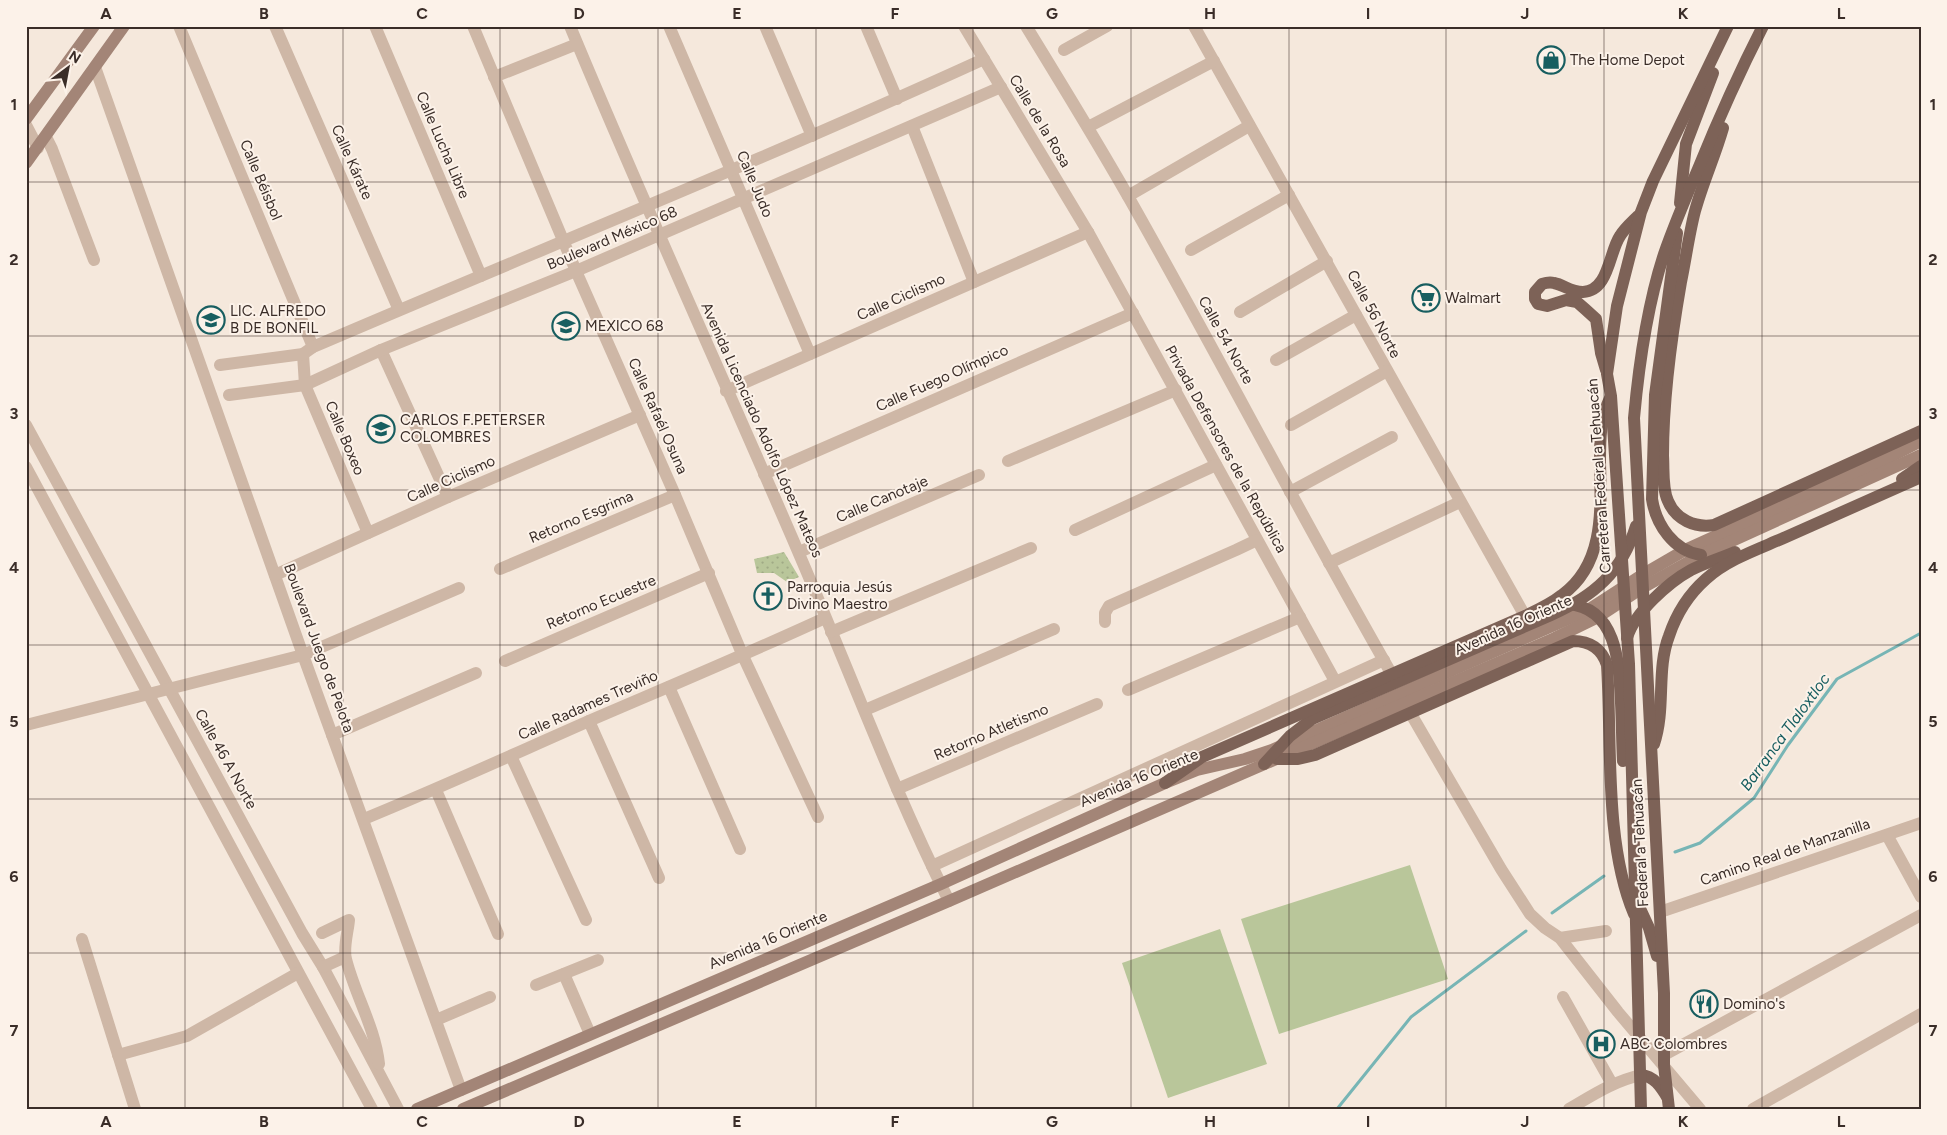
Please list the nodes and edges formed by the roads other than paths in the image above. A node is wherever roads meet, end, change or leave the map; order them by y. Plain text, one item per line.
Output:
1 (94, 26) edge
2 (124, 26) edge
3 (179, 26) edge
4 (275, 26) edge
5 (375, 26) edge
6 (473, 26) edge
7 (570, 26) edge
8 (669, 26) edge
9 (765, 26) edge
10 (866, 26) edge
11 (964, 26) edge
12 (1026, 26) edge
13 (1107, 26) edge
14 (1194, 26) edge
15 (1728, 26) edge
16 (1762, 26) edge
17 (1720, 43) junction
18 (578, 44) junction
19 (1064, 50) dead end
20 (984, 59) junction
21 (1214, 61) junction
22 (95, 67) junction
23 (494, 77) junction
24 (1001, 87) junction
25 (897, 99) junction
26 (1724, 108) junction
27 (26, 119) edge
28 (26, 125) edge
29 (912, 126) junction
30 (1249, 126) junction
31 (1088, 127) junction
32 (812, 136) junction
33 (46, 137) junction
34 (38, 148) junction
35 (26, 163) edge
36 (731, 170) junction
37 (1289, 195) junction
38 (1128, 196) junction
39 (744, 198) junction
40 (646, 207) junction
41 (1641, 212) junction
42 (1678, 216) junction
43 (1088, 232) junction
44 (659, 236) junction
45 (564, 241) junction
46 (1191, 250) dead end
47 (94, 260) dead end
48 (1327, 260) junction
49 (576, 271) junction
50 (481, 276) junction
51 (974, 282) junction
52 (399, 310) junction
53 (1133, 312) junction
54 (1240, 312) dead end
55 (1356, 315) junction
56 (308, 350) junction
57 (381, 350) junction
58 (810, 354) junction
59 (1276, 360) dead end
60 (220, 365) dead end
61 (1387, 371) junction
62 (1607, 374) junction
63 (305, 385) junction
64 (1176, 390) junction
65 (726, 391) junction
66 (229, 395) dead end
67 (1611, 396) junction
68 (640, 415) junction
69 (26, 425) edge
70 (1291, 425) dead end
71 (1921, 430) edge
72 (1392, 437) dead end
73 (1921, 441) edge
74 (1921, 455) edge
75 (1008, 462) dead end
76 (1216, 465) junction
77 (1921, 466) edge
78 (26, 467) edge
79 (764, 474) junction
80 (979, 474) dead end
81 (1921, 477) edge
82 (1290, 492) junction
83 (675, 495) junction
84 (448, 497) junction
85 (1460, 502) junction
86 (1639, 518) junction
87 (1075, 530) dead end
88 (368, 533) junction
89 (1256, 540) junction
90 (1031, 548) dead end
91 (1685, 550) junction
92 (798, 552) junction
93 (1701, 555) junction
94 (1622, 559) junction
95 (1329, 563) junction
96 (104, 568) junction
97 (500, 569) dead end
98 (709, 573) junction
99 (275, 575) junction
100 (1642, 575) junction
101 (85, 577) junction
102 (1623, 586) junction
103 (459, 588) dead end
104 (1642, 588) junction
105 (1624, 600) junction
106 (1573, 604) junction
107 (1541, 608) junction
108 (1644, 612) junction
109 (1593, 614) junction
110 (1525, 616) junction
111 (1300, 617) junction
112 (825, 618) junction
113 (1105, 622) dead end
114 (1054, 629) dead end
115 (831, 632) junction
116 (1627, 638) junction
117 (303, 654) junction
118 (743, 656) junction
119 (1384, 660) junction
120 (505, 661) dead end
121 (1435, 666) junction
122 (476, 673) dead end
123 (1391, 673) junction
124 (1336, 681) junction
125 (669, 687) junction
126 (168, 689) junction
127 (1128, 690) dead end
128 (148, 694) junction
129 (1097, 704) dead end
130 (865, 710) junction
131 (1411, 714) junction
132 (589, 721) junction
133 (26, 725) edge
134 (332, 735) junction
135 (1283, 745) junction
136 (1651, 751) junction
137 (511, 756) junction
138 (1277, 759) junction
139 (1264, 764) junction
140 (1165, 783) junction
141 (897, 789) junction
142 (436, 790) junction
143 (364, 818) junction
144 (818, 818) dead end
145 (1921, 823) edge
146 (1887, 835) junction
147 (740, 849) dead end
148 (932, 866) junction
149 (659, 878) dead end
150 (940, 884) junction
151 (1921, 897) edge
152 (949, 901) junction
153 (1636, 901) junction
154 (1660, 912) junction
155 (1921, 915) edge
156 (1635, 916) junction
157 (586, 920) dead end
158 (1606, 931) dead end
159 (322, 932) dead end
160 (498, 934) dead end
161 (1560, 938) junction
162 (82, 939) dead end
163 (345, 958) junction
164 (598, 960) dead end
165 (323, 967) junction
166 (298, 974) junction
167 (564, 974) junction
168 (536, 986) dead end
169 (1664, 992) junction
170 (490, 997) dead end
171 (1563, 997) dead end
172 (1921, 1014) edge
173 (436, 1020) junction
174 (590, 1034) junction
175 (1640, 1038) junction
176 (118, 1055) junction
177 (1664, 1060) junction
178 (379, 1070) junction
179 (1641, 1075) junction
180 (1612, 1084) junction
181 (461, 1090) junction
182 (1669, 1104) edge
183 (135, 1109) edge
184 (372, 1109) edge
185 (398, 1109) edge
186 (417, 1109) edge
187 (463, 1109) edge
188 (1569, 1109) edge
189 (1641, 1109) edge
190 (1700, 1109) edge
191 (1752, 1109) edge

1 - 27 main road
2 - 22 main road
3 - 56 street, Calle Béisbol
4 - 52 street, Calle Kárate
5 - 50 street, Calle Lucha Libre
6 - 23 street, Calle Rafaél Osuna
7 - 18 street, Avenida Licenciado Adolfo López Mateos
8 - 36 street, Calle Judo
9 - 32 street
10 - 25 street
11 - 20 street, Calle de la Rosa
12 - 31 street, Calle 54 Norte
13 - 19 street
14 - 21 street, Calle 56 Norte
15 - 17 main road, Carretera Federal a Tehuacán
16 - 26 main road
17 - 41 main road, Carretera Federal a Tehuacán
17 - 42 main road
18 - 23 street
18 - 40 street, Avenida Licenciado Adolfo López Mateos
20 - 24 street, Calle de la Rosa
20 - 25 street, Boulevard México 68
21 - 30 street, Calle 56 Norte
21 - 31 street
22 - 33 main road
22 - 99 street, Boulevard Juego de Pelota
23 - 45 street, Calle Rafaél Osuna
24 - 29 street, Boulevard México 68
24 - 43 street, Calle de la Rosa
25 - 32 street, Boulevard México 68
26 - 42 main road
26 - 71 main road
28 - 34 street
29 - 39 street, Boulevard México 68
29 - 51 street
30 - 37 street, Calle 56 Norte
30 - 38 street
31 - 38 street, Calle 54 Norte
32 - 36 street, Boulevard México 68
33 - 34 main road
33 - 47 street
34 - 35 main road
36 - 39 street, Calle Judo
36 - 40 street, Boulevard México 68
37 - 46 street
37 - 48 street, Calle 56 Norte
38 - 82 street, Calle 54 Norte
39 - 44 street, Boulevard México 68
39 - 58 street, Calle Judo
40 - 44 street, Avenida Licenciado Adolfo López Mateos
40 - 45 street, Boulevard México 68
41 - 62 main road, Carretera Federal a Tehuacán
41 - 62 main road
42 - 86 main road
42 - 91 main road
43 - 51 street, Calle Ciclismo
43 - 53 street, Privada Defensores de la República
44 - 49 street, Boulevard México 68
44 - 65 street, Avenida Licenciado Adolfo López Mateos
45 - 49 street, Calle Rafaél Osuna
45 - 50 street, Boulevard México 68
48 - 54 street
48 - 55 street, Calle 56 Norte
49 - 57 street, Boulevard México 68
49 - 68 street, Calle Rafaél Osuna
50 - 52 street, Boulevard México 68
51 - 58 street, Calle Ciclismo
52 - 56 street, Boulevard México 68
53 - 64 street, Privada Defensores de la República
53 - 79 street, Calle Fuego Olímpico
55 - 59 street
55 - 61 street, Calle 56 Norte
56 - 60 street, Boulevard México 68
56 - 63 street, Calle Boxeo
57 - 63 street, Boulevard México 68
57 - 84 street
58 - 65 street, Calle Ciclismo
61 - 70 street
61 - 85 street, Calle 56 Norte
62 - 67 main road, Carretera Federal a Tehuacán
63 - 66 street, Boulevard México 68
63 - 88 street, Calle Boxeo
64 - 75 street
64 - 76 street, Privada Defensores de la República
65 - 79 street, Avenida Licenciado Adolfo López Mateos
67 - 94 main road, Carretera Federal a Tehuacán
67 - 107 main road
68 - 83 street, Calle Rafaél Osuna
68 - 84 street, Calle Ciclismo
69 - 96 street, Calle 46 A Norte
72 - 82 street
73 - 91 main road, Avenida 16 Oriente
74 - 93 main road, Avenida 16 Oriente
76 - 87 street
76 - 89 street, Privada Defensores de la República
77 - 108 main road
78 - 101 street
79 - 92 street, Avenida Licenciado Adolfo López Mateos
80 - 92 street, Calle Canotaje
81 - 136 main road
82 - 95 street, Calle 54 Norte
83 - 97 street, Retorno Esgrima
83 - 98 street, Calle Rafaél Osuna
84 - 88 street, Calle Ciclismo
85 - 95 street
85 - 110 street, Calle 56 Norte
86 - 94 main road
86 - 100 main road
88 - 99 street, Calle Ciclismo
89 - 111 street, Privada Defensores de la República
89 - 113 street
90 - 115 street
91 - 93 main road
91 - 100 main road, Avenida 16 Oriente
92 - 112 street, Avenida Licenciado Adolfo López Mateos
93 - 104 main road, Avenida 16 Oriente
94 - 102 main road, Carretera Federal a Tehuacán
94 - 106 main road
95 - 119 street, Calle 54 Norte
96 - 101 street
96 - 126 street, Calle 46 A Norte
98 - 118 street, Calle Rafaél Osuna
98 - 120 street, Retorno Ecuestre
99 - 117 street, Boulevard Juego de Pelota
100 - 102 main road, Avenida 16 Oriente
100 - 104 main road, Federal a Tehuacán
101 - 128 street
102 - 105 main road, Federal a Tehuacán
102 - 109 main road, Avenida 16 Oriente
103 - 117 street
104 - 105 main road, Avenida 16 Oriente
104 - 108 main road, Federal a Tehuacán
105 - 109 main road, Avenida 16 Oriente
105 - 116 main road, Federal a Tehuacán
106 - 107 main road
106 - 109 main road
106 - 121 main road
107 - 110 main road
108 - 116 main road
108 - 136 main road, Federal a Tehuacán
109 - 121 main road, Avenida 16 Oriente
109 - 138 main road, Avenida 16 Oriente
109 - 153 main road
110 - 121 main road
111 - 124 street, Privada Defensores de la República
111 - 127 street
112 - 115 street, Avenida Licenciado Adolfo López Mateos
112 - 118 street, Calle Radames Treviño
114 - 130 street
115 - 130 street, Avenida Licenciado Adolfo López Mateos
116 - 153 main road, Federal a Tehuacán
117 - 126 street
117 - 134 street, Boulevard Juego de Pelota
118 - 125 street, Calle Radames Treviño
118 - 144 street, Calle Rafaél Osuna
119 - 123 street, Calle 54 Norte
119 - 124 street
121 - 123 main road
121 - 135 main road
122 - 134 street
123 - 140 main road
124 - 148 street
125 - 132 street, Calle Radames Treviño
125 - 147 street
126 - 128 street
126 - 165 street, Calle 46 A Norte
128 - 133 street
128 - 166 street
129 - 141 street, Retorno Atletismo
130 - 141 street, Avenida Licenciado Adolfo López Mateos
131 - 138 main road
131 - 156 main road
131 - 161 street
132 - 137 street, Calle Radames Treviño
132 - 149 street
134 - 143 street, Boulevard Juego de Pelota
135 - 139 main road
135 - 140 main road, Avenida 16 Oriente
136 - 154 main road, Federal a Tehuacán
137 - 142 street, Calle Radames Treviño
137 - 157 street
138 - 139 main road, Avenida 16 Oriente
139 - 152 main road, Avenida 16 Oriente
140 - 150 main road, Avenida 16 Oriente
141 - 148 street, Avenida Licenciado Adolfo López Mateos
142 - 143 street, Calle Radames Treviño
142 - 160 street
143 - 173 street, Boulevard Juego de Pelota
145 - 146 street, Camino Real de Manzanilla
146 - 151 street
146 - 154 street, Camino Real de Manzanilla
148 - 150 street, Avenida Licenciado Adolfo López Mateos
150 - 152 street, Avenida Licenciado Adolfo López Mateos
150 - 174 main road, Avenida 16 Oriente
152 - 187 main road, Avenida 16 Oriente
153 - 156 main road, Federal a Tehuacán
153 - 169 main road
154 - 169 main road, Federal a Tehuacán
155 - 177 street
156 - 175 main road, Federal a Tehuacán
158 - 161 street
159 - 163 street
161 - 175 street
162 - 176 street
163 - 165 street
163 - 178 street
164 - 167 street
165 - 178 street, Calle 46 A Norte
166 - 176 street
166 - 184 street
167 - 168 street
167 - 174 street
169 - 177 main road, Federal a Tehuacán
170 - 173 street
171 - 180 street
172 - 191 street
173 - 181 street, Boulevard Juego de Pelota
174 - 181 main road, Avenida 16 Oriente
175 - 177 street
175 - 179 main road, Federal a Tehuacán
176 - 183 street
177 - 182 main road, Federal a Tehuacán
177 - 190 street
178 - 185 street, Calle 46 A Norte
179 - 180 street
179 - 182 main road
179 - 189 main road, Federal a Tehuacán
180 - 188 street
181 - 186 main road, Avenida 16 Oriente

